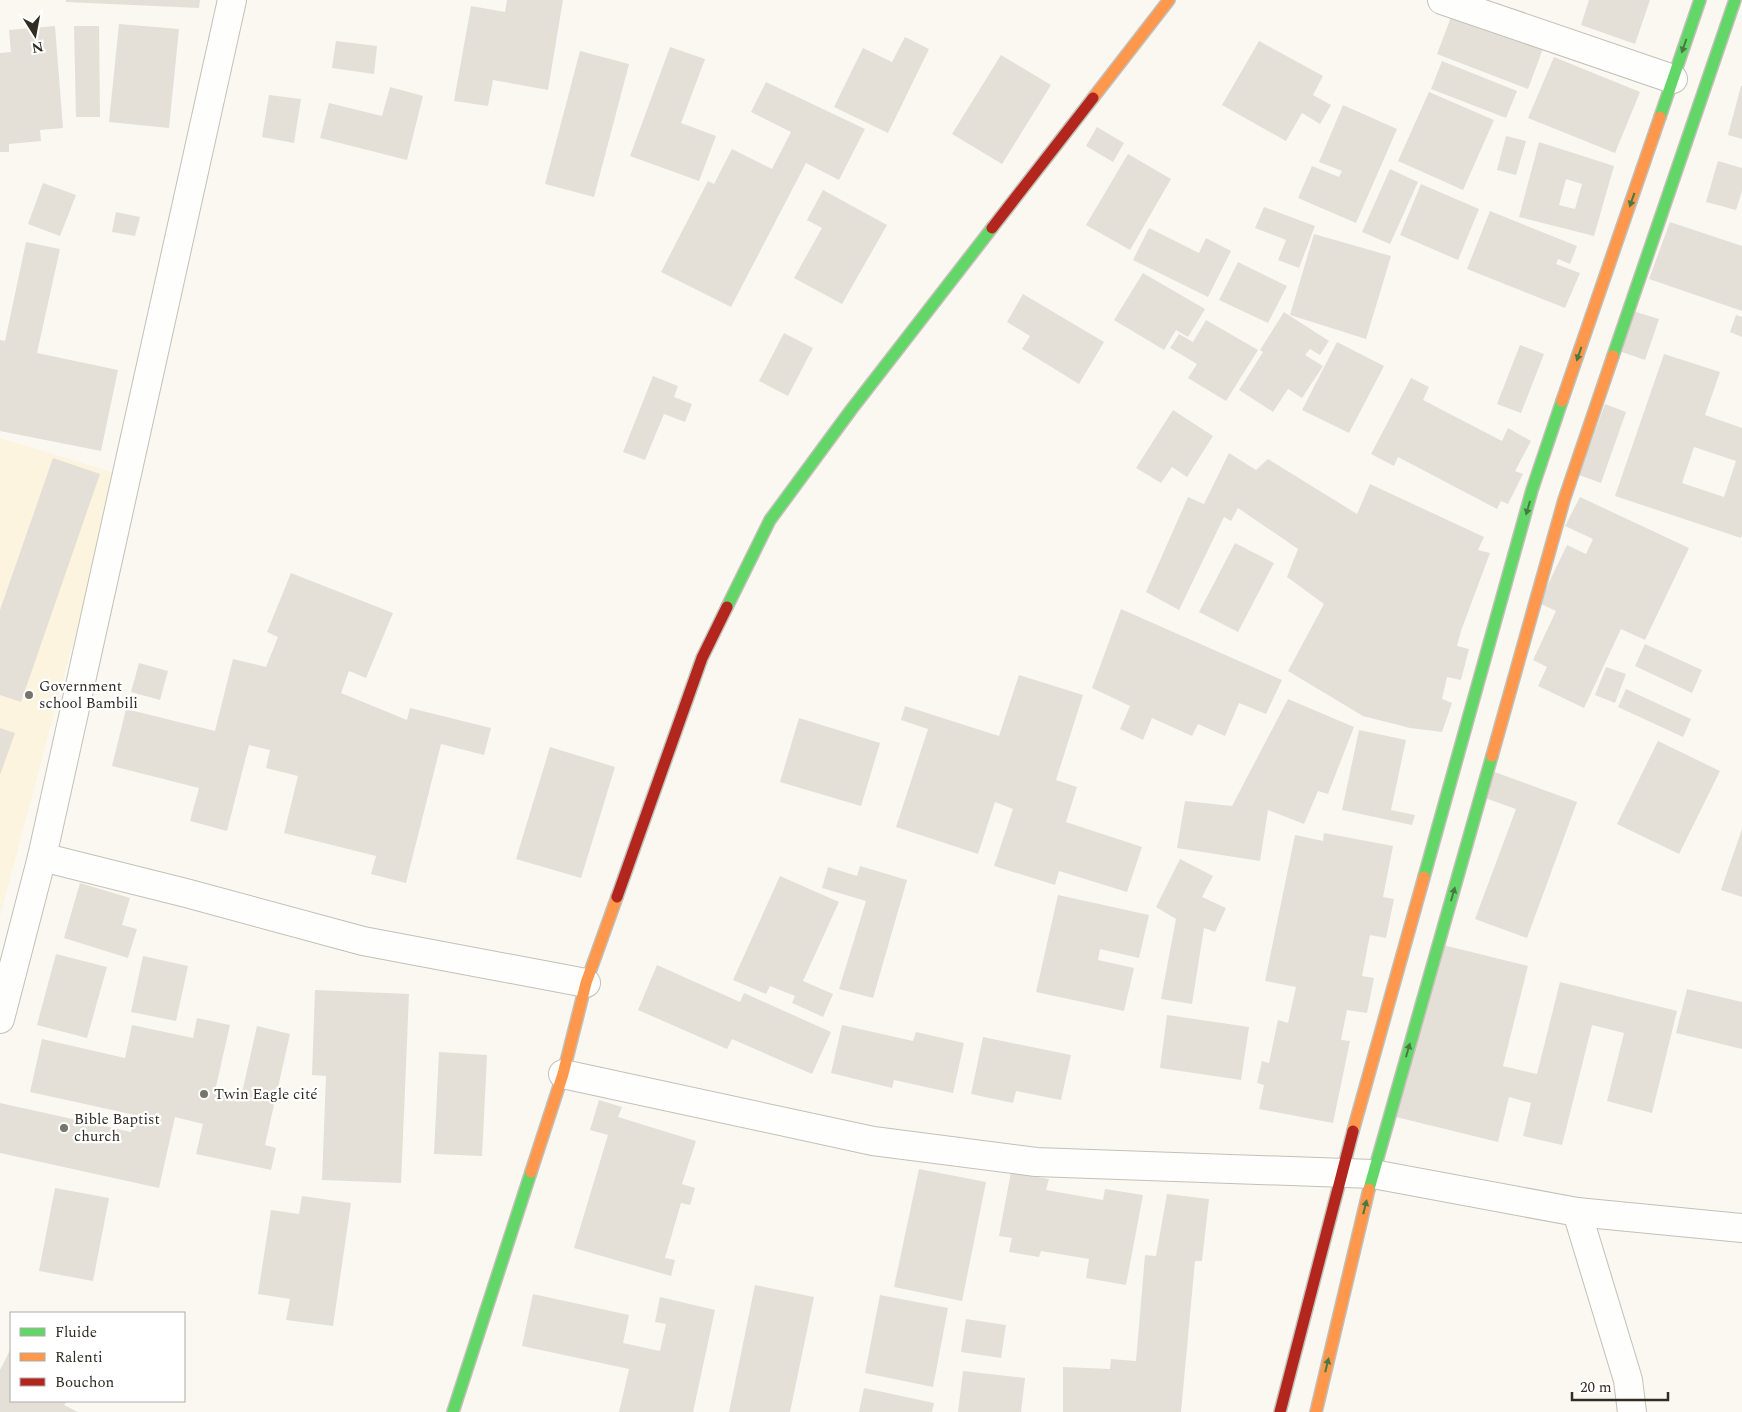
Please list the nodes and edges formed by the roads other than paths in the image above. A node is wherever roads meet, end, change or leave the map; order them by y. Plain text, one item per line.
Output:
1 (232, 0) edge
2 (1169, 0) edge
3 (1442, 0) edge
4 (1700, 0) edge
5 (1735, 0) edge
6 (1673, 79) junction
7 (42, 857) junction
8 (586, 983) junction
9 (0, 1019) edge
10 (563, 1074) junction
11 (1341, 1173) junction
12 (1373, 1174) junction
13 (1577, 1212) junction
14 (1742, 1228) edge
15 (454, 1412) edge
16 (1280, 1412) edge
17 (1316, 1412) edge
18 (1632, 1412) edge

1 - 7 street
2 - 8 street
3 - 6 street
4 -> 6 street
12 -> 5 street
6 -> 11 street
7 - 8 street
7 - 9 street
8 - 10 street
10 - 11 street
10 - 15 street
11 - 12 street
11 - 16 street
12 - 13 street
17 -> 12 street
13 - 14 street
13 - 18 street

